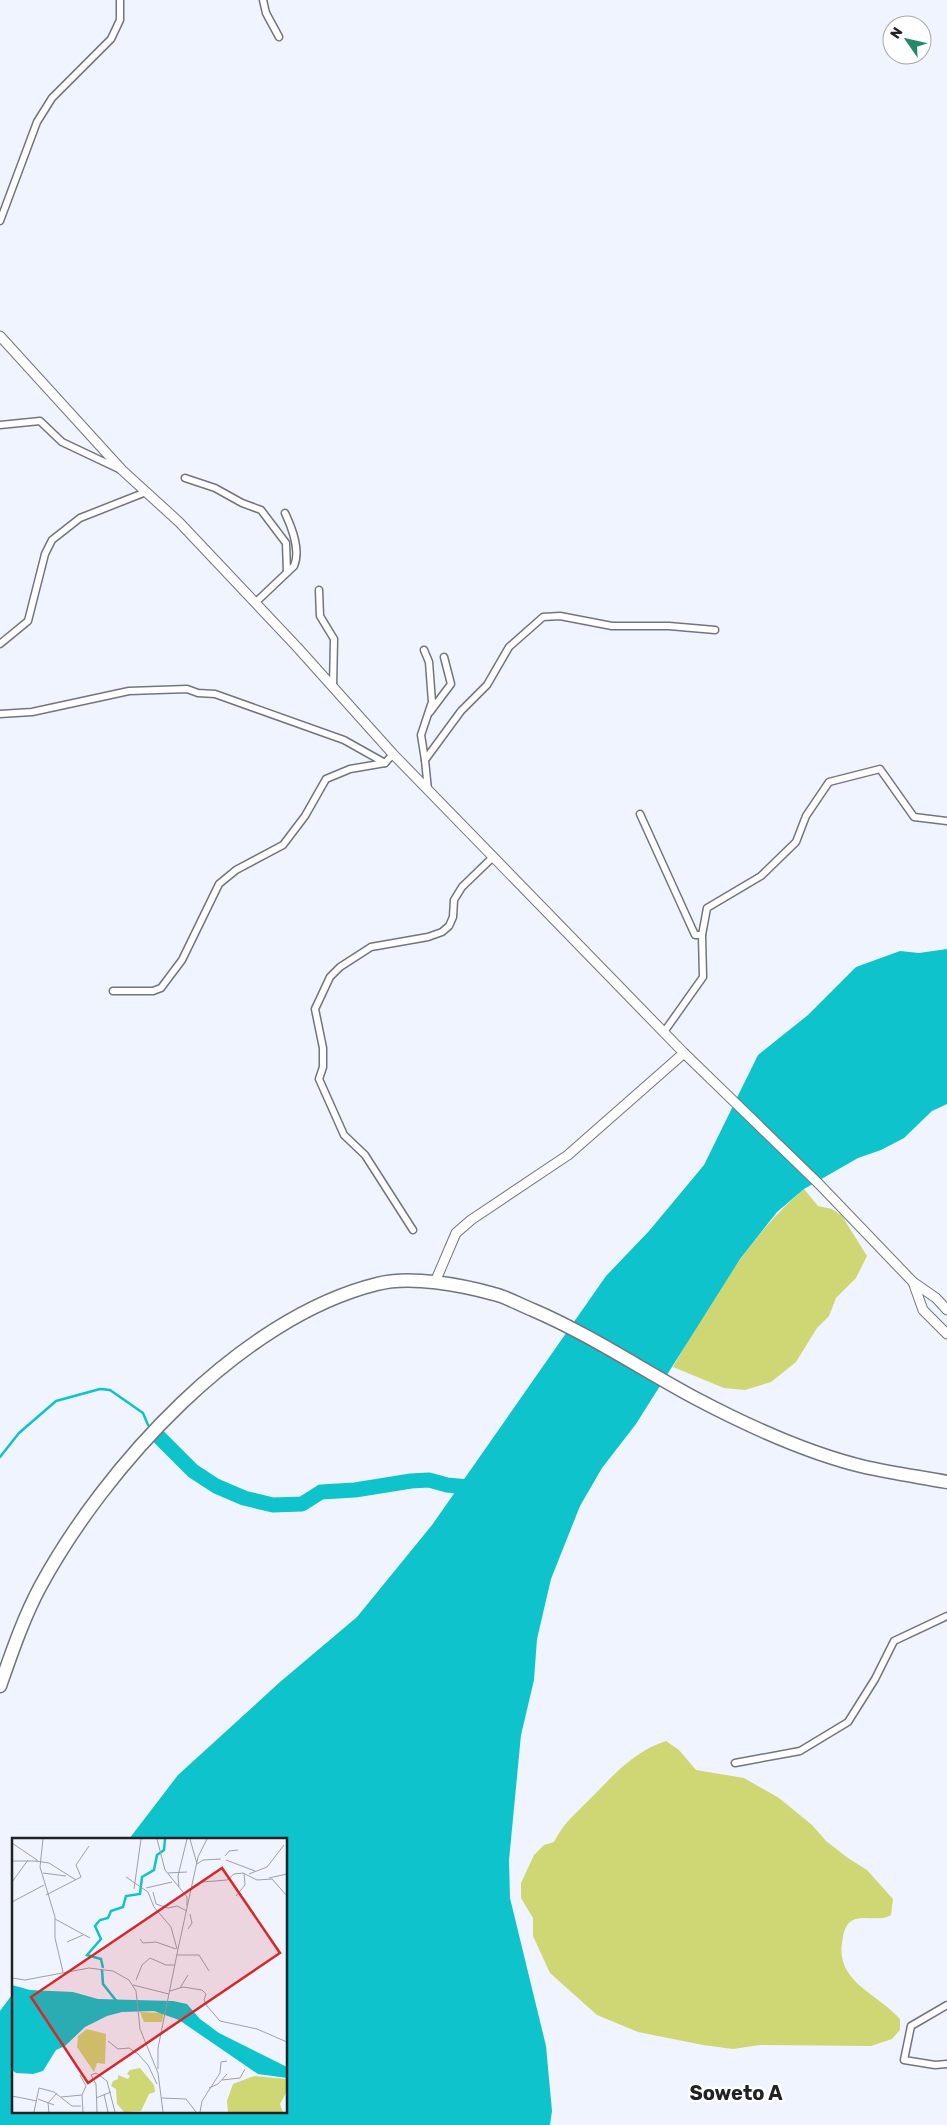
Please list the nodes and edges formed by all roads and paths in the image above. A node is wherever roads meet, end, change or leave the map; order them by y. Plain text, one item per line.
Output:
1 (120, 0) edge
2 (263, 0) edge
3 (279, 37) dead end
4 (0, 221) edge
5 (0, 336) edge
6 (0, 425) edge
7 (122, 470) junction
8 (185, 478) dead end
9 (146, 492) junction
10 (285, 513) dead end
11 (287, 572) junction
12 (319, 590) dead end
13 (255, 603) junction
14 (715, 630) dead end
15 (0, 644) edge
16 (424, 650) dead end
17 (444, 657) dead end
18 (333, 688) junction
19 (430, 713) junction
20 (0, 714) edge
21 (393, 754) junction
22 (425, 760) junction
23 (385, 763) junction
24 (428, 790) junction
25 (640, 814) dead end
26 (947, 821) edge
27 (493, 857) junction
28 (702, 935) junction
29 (113, 991) dead end
30 (664, 1032) junction
31 (684, 1053) junction
32 (413, 1230) dead end
33 (434, 1282) junction
34 (913, 1282) junction
35 (947, 1310) edge
36 (947, 1334) edge
37 (947, 1482) edge
38 (947, 1616) edge
39 (0, 1686) edge
40 (735, 1763) dead end
41 (947, 2005) edge
42 (947, 2064) edge

1 - 4 street
2 - 3 street
5 - 7 main road
6 - 7 street
7 - 9 main road
8 - 11 street
9 - 13 main road
9 - 15 street
10 - 11 street
11 - 13 street
12 - 18 street
13 - 18 main road
14 - 22 street
16 - 19 street
17 - 19 street
18 - 21 main road
19 - 22 street
20 - 23 street
21 - 23 street
21 - 24 main road
22 - 24 street
23 - 29 street
24 - 27 main road
25 - 28 street
26 - 28 street
27 - 30 main road
27 - 32 street
28 - 30 street
30 - 31 main road
31 - 33 main road
31 - 34 main road
33 - 37 highway
33 - 39 highway
34 - 35 main road
34 - 36 main road
38 - 40 street
41 - 42 street

